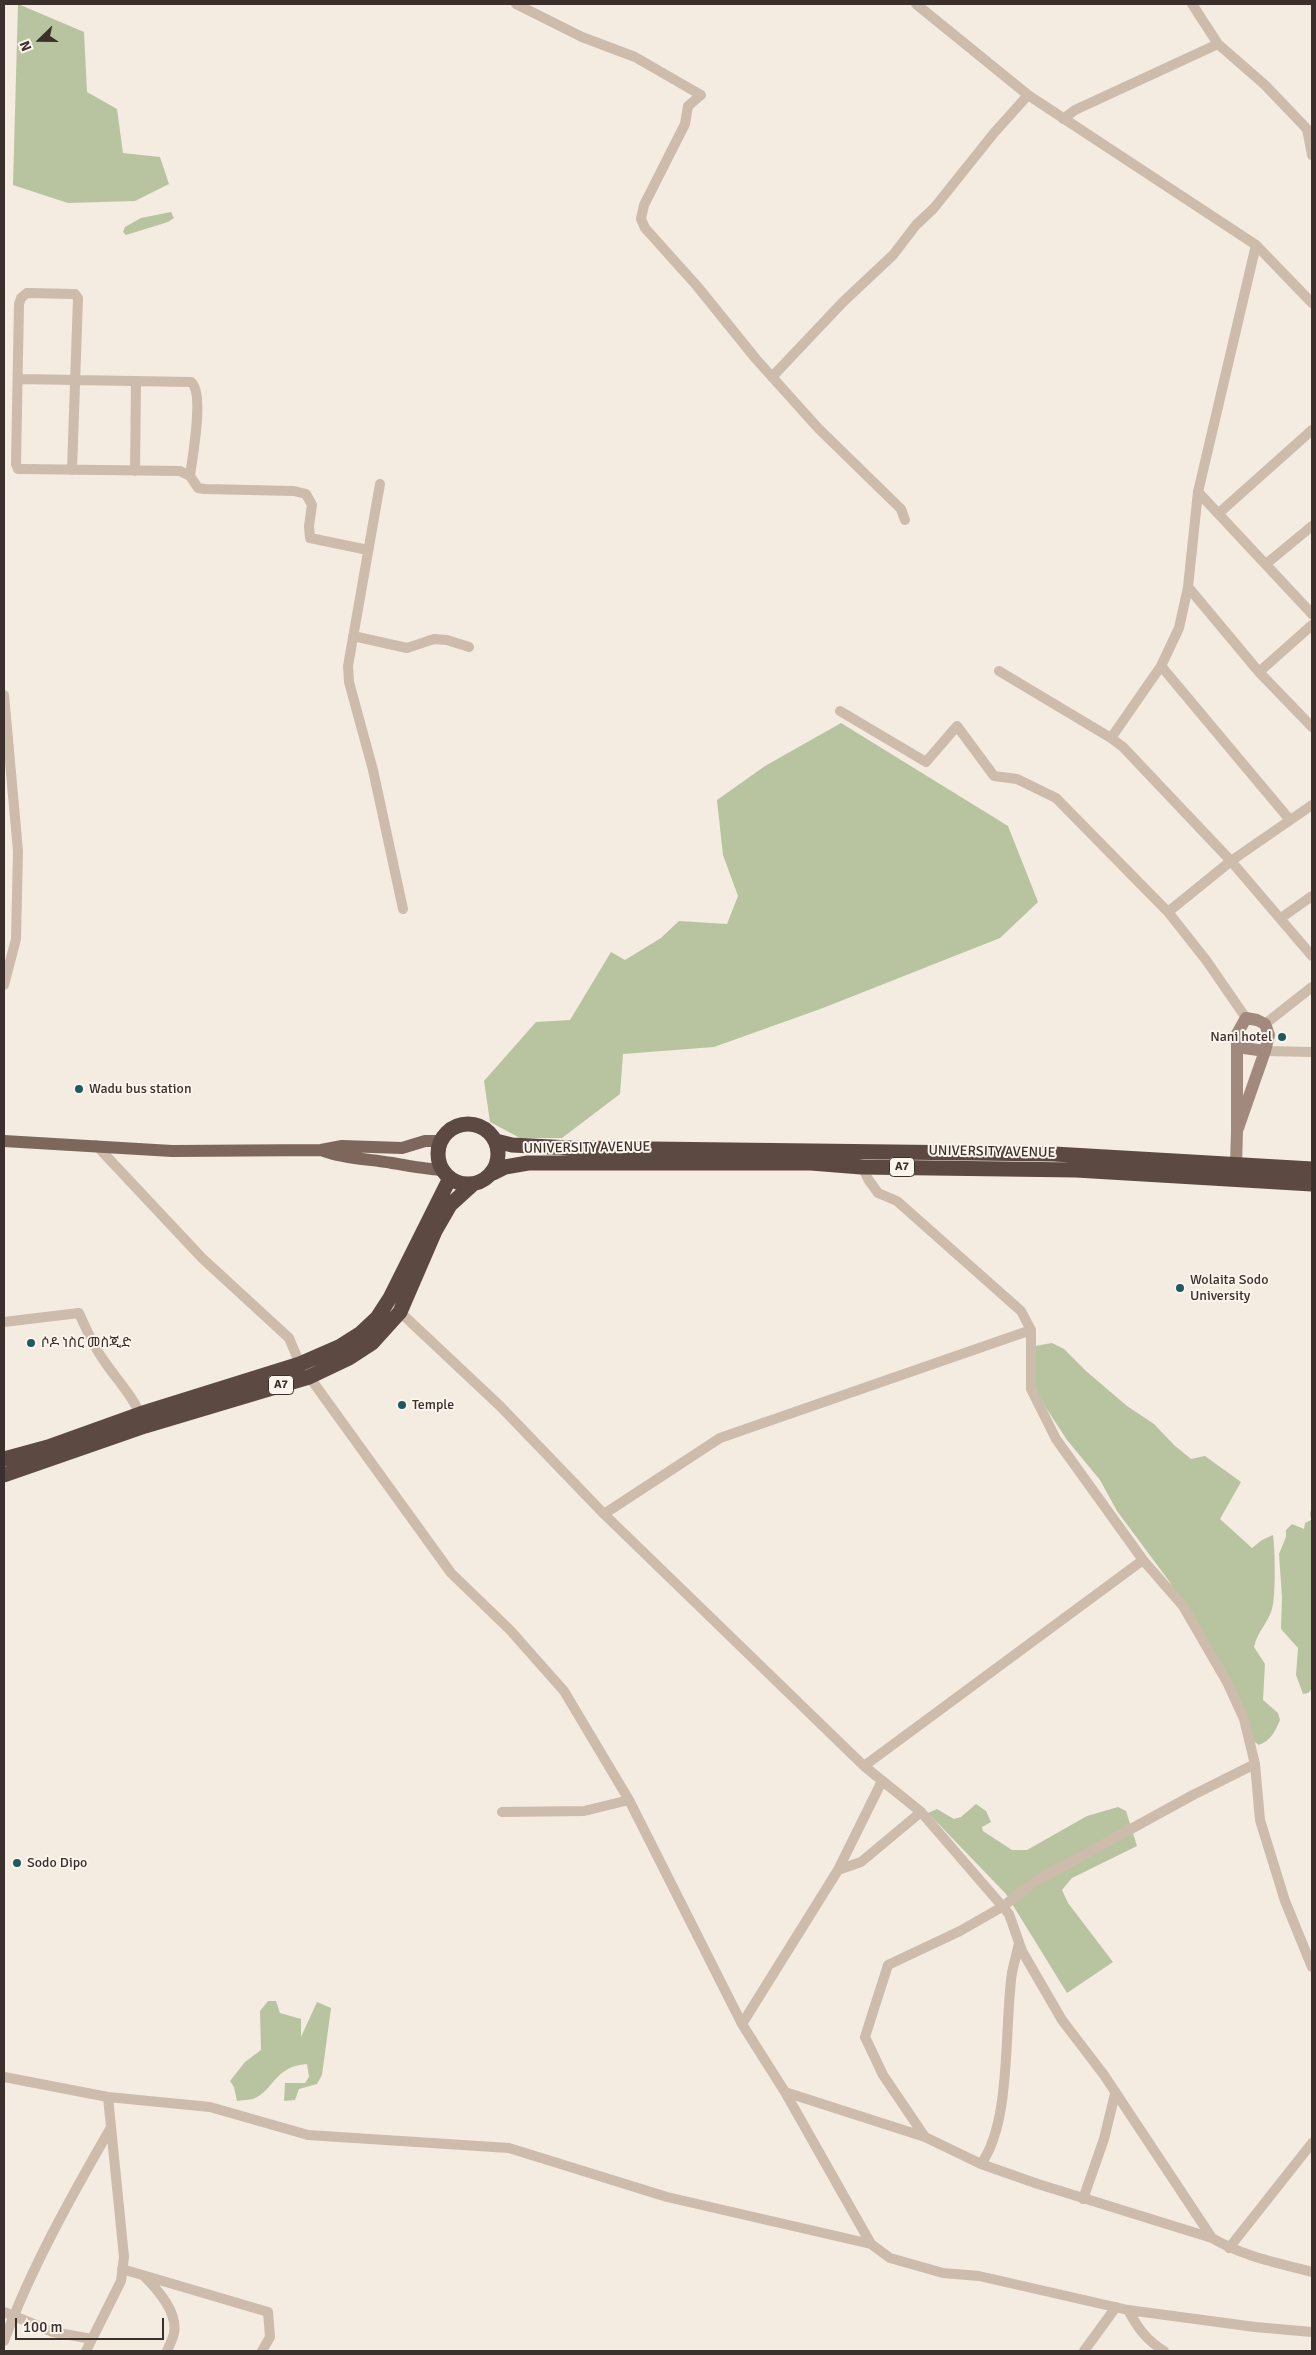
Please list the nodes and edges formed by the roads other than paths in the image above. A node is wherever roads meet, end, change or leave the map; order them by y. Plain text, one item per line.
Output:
1 (516, 4) edge
2 (916, 4) edge
3 (1192, 4) edge
4 (1218, 44) junction
5 (1028, 95) junction
6 (1063, 119) junction
7 (1312, 155) edge
8 (1256, 245) junction
9 (1312, 304) edge
10 (772, 377) junction
11 (18, 379) junction
12 (74, 381) junction
13 (136, 381) junction
14 (1312, 430) edge
15 (72, 470) junction
16 (135, 471) junction
17 (190, 476) junction
18 (380, 484) dead end
19 (1198, 492) junction
20 (1219, 513) junction
21 (905, 520) dead end
22 (1312, 526) edge
23 (368, 550) junction
24 (1266, 564) junction
25 (1188, 587) junction
26 (1312, 614) edge
27 (1312, 625) edge
28 (353, 636) junction
29 (469, 647) dead end
30 (1161, 666) junction
31 (999, 670) dead end
32 (1259, 672) junction
33 (4, 695) edge
34 (840, 711) dead end
35 (1312, 727) edge
36 (1111, 738) junction
37 (1312, 805) edge
38 (1290, 820) junction
39 (1231, 861) junction
40 (1312, 896) edge
41 (403, 909) dead end
42 (1168, 912) junction
43 (1281, 918) junction
44 (1312, 956) edge
45 (4, 985) edge
46 (1312, 987) edge
47 (1246, 1018) junction
48 (1266, 1024) junction
49 (1237, 1047) junction
50 (1265, 1050) junction
51 (1312, 1052) edge
52 (1237, 1131) junction
53 (4, 1140) edge
54 (441, 1141) junction
55 (496, 1141) junction
56 (96, 1146) junction
57 (321, 1150) junction
58 (862, 1151) junction
59 (1236, 1165) junction
60 (861, 1167) junction
61 (1312, 1169) edge
62 (493, 1173) junction
63 (446, 1174) junction
64 (1312, 1184) edge
65 (472, 1185) junction
66 (400, 1312) junction
67 (4, 1322) edge
68 (1032, 1330) junction
69 (300, 1364) junction
70 (309, 1377) junction
71 (142, 1420) junction
72 (4, 1459) edge
73 (4, 1475) edge
74 (604, 1514) junction
75 (1143, 1560) junction
76 (1255, 1764) junction
77 (864, 1766) junction
78 (882, 1781) junction
79 (629, 1800) junction
80 (502, 1812) dead end
81 (921, 1812) junction
82 (838, 1870) junction
83 (1002, 1907) junction
84 (1019, 1942) junction
85 (1312, 1967) edge
86 (742, 2024) junction
87 (4, 2077) edge
88 (785, 2092) junction
89 (1115, 2094) junction
90 (108, 2097) junction
91 (110, 2129) junction
92 (925, 2137) junction
93 (1312, 2143) edge
94 (981, 2164) junction
95 (1083, 2199) junction
96 (1212, 2238) junction
97 (871, 2244) junction
98 (1229, 2248) junction
99 (122, 2269) junction
100 (1312, 2272) edge
101 (143, 2275) junction
102 (1116, 2307) junction
103 (1128, 2310) junction
104 (9, 2314) edge
105 (1312, 2332) edge
106 (92, 2340) junction
107 (4, 2341) edge
108 (86, 2351) edge
109 (167, 2351) edge
110 (262, 2351) edge
111 (1084, 2351) edge
112 (1164, 2351) edge

1 - 10 street
2 - 5 street
3 - 4 street
4 - 6 street
4 - 7 street
5 - 6 street
5 - 10 street
6 - 8 street
8 - 9 street
8 - 19 street
10 - 21 street
11 - 12 street
11 - 12 street
11 - 15 street
12 - 13 street
12 - 15 street
13 - 16 street
13 - 17 street
14 - 20 street
15 - 16 street
16 - 17 street
17 - 23 street
18 - 23 street
19 - 20 street
19 - 25 street
20 - 24 street
22 - 24 street
23 - 28 street
24 - 26 street
25 - 30 street
25 - 32 street
27 - 32 street
28 - 29 street
28 - 41 street
30 - 36 street
30 - 38 street
31 - 36 street
32 - 35 street
33 - 45 street
34 - 42 street
36 - 39 street
37 - 38 street
38 - 39 street
39 - 42 street
39 - 43 street
40 - 43 street
42 - 47 street
43 - 44 street
46 - 48 street
47 - 48 street
47 - 49 street
48 - 50 street
49 - 50 street
49 - 52 street
50 - 51 street
50 - 52 street
52 - 59 street
53 - 56 main road
54 - 55 highway, A7
54 - 57 main road
54 - 63 highway
55 - 58 highway, UNIVERSITY AVENUE / A7
55 - 62 highway
56 - 57 main road
56 - 69 street
57 - 63 main road
58 - 59 highway, UNIVERSITY AVENUE / A7
58 - 60 street
59 - 61 highway, UNIVERSITY AVENUE / A7
60 - 62 highway, UNIVERSITY AVENUE / A7
60 - 64 highway, UNIVERSITY AVENUE / A7
60 - 68 street
62 - 65 highway, A7
63 - 65 highway
63 - 69 highway, A7
65 - 66 highway, A7
66 - 70 highway, A7
66 - 74 street
67 - 71 street
68 - 74 street
68 - 75 street
69 - 70 street
69 - 71 highway, A7
70 - 71 highway, A7
70 - 79 street
71 - 72 highway, A7
71 - 73 highway, A7
74 - 77 street
75 - 76 street
75 - 77 street
76 - 83 street
76 - 85 street
77 - 78 street
78 - 81 street
78 - 82 street
79 - 80 street
79 - 86 street
81 - 82 street
81 - 83 street
82 - 86 street
83 - 84 street
83 - 92 street
84 - 89 street
84 - 94 street
86 - 88 street
87 - 90 street
88 - 92 street
88 - 97 street
89 - 95 street
89 - 96 street
90 - 91 street
90 - 97 street
91 - 99 street
91 - 104 street
92 - 94 street
93 - 98 street
94 - 95 street
95 - 96 street
96 - 98 street
97 - 102 street
98 - 100 street
99 - 101 street
99 - 106 street
101 - 109 street
101 - 110 street
102 - 103 street
102 - 111 street
103 - 105 street
103 - 112 street
104 - 106 street
104 - 107 street
106 - 108 street

